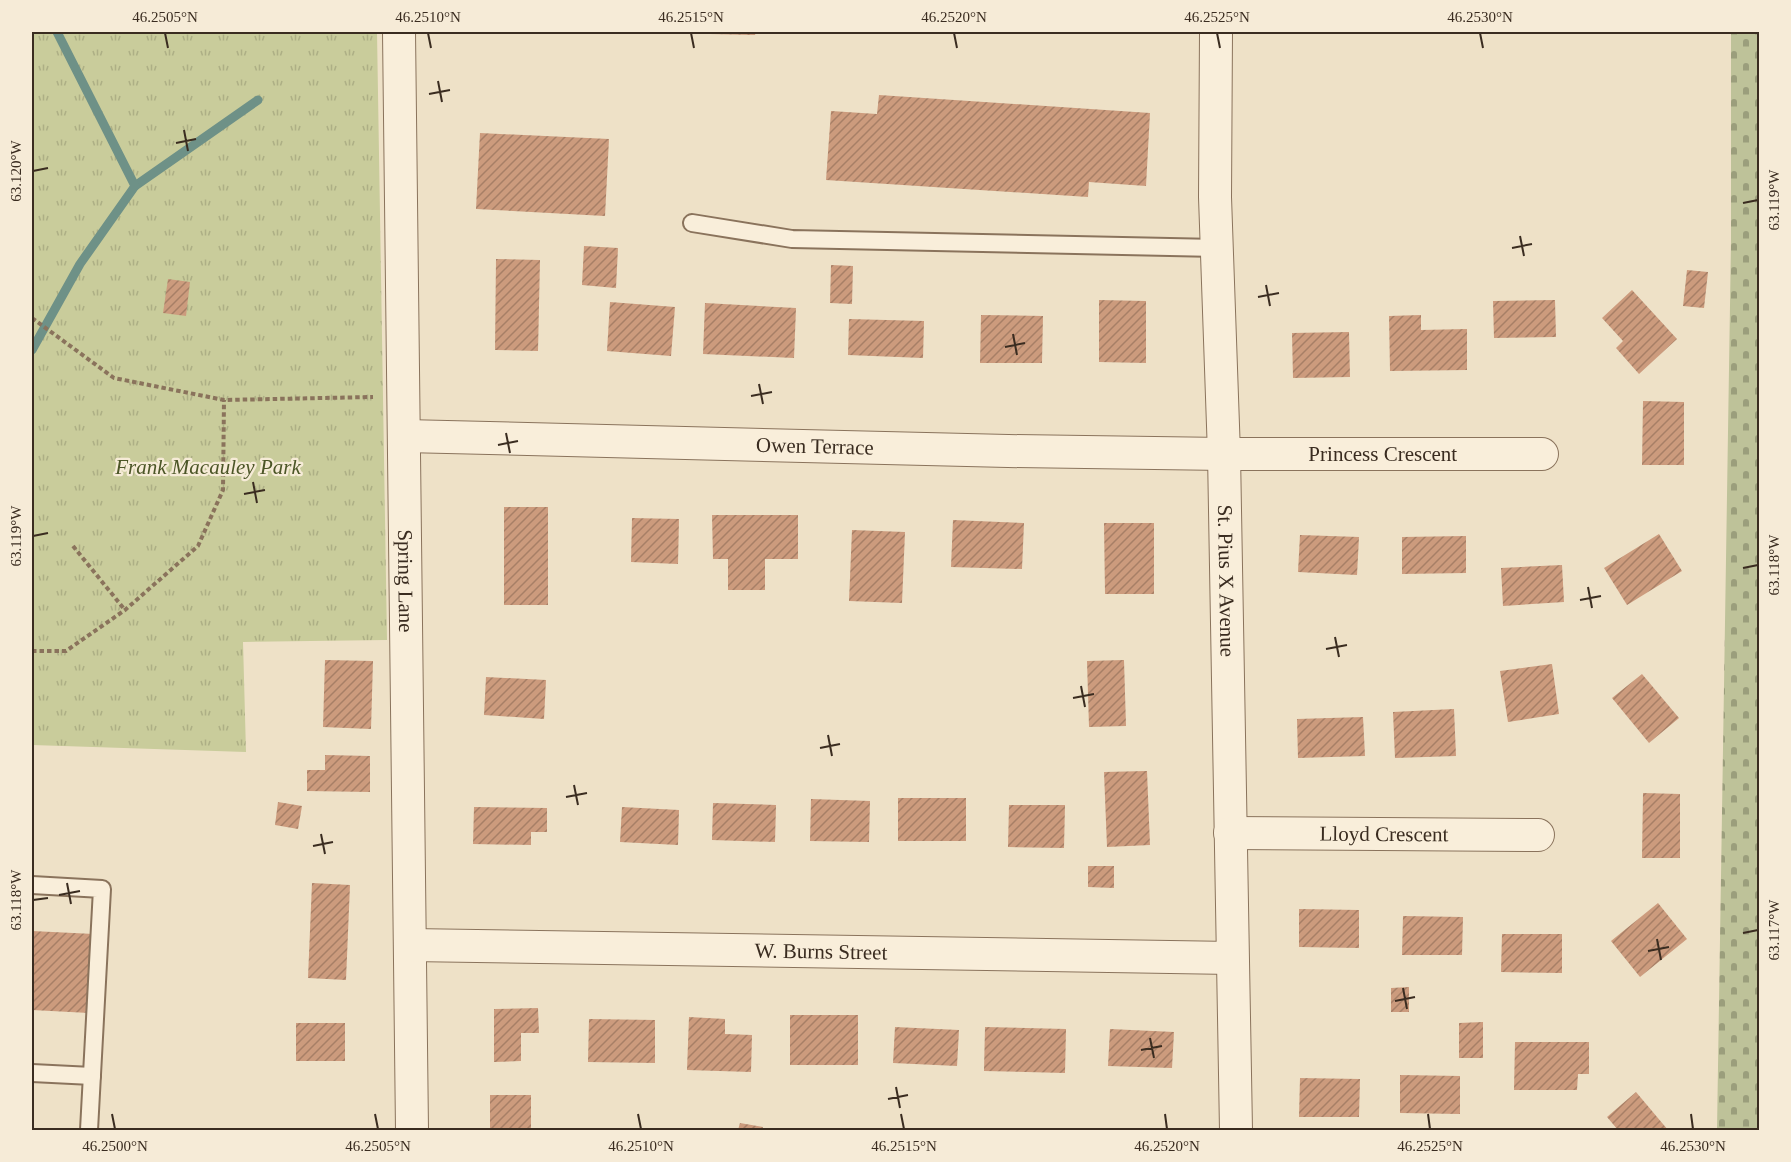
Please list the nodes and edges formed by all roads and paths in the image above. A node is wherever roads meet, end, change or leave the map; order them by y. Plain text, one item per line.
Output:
1 (399, 32) edge
2 (1216, 32) edge
3 (692, 224) dead end
4 (1217, 248) junction
5 (32, 319) edge
6 (404, 396) junction
7 (224, 399) junction
8 (405, 436) junction
9 (1224, 454) junction
10 (1542, 454) dead end
11 (73, 546) dead end
12 (125, 610) junction
13 (32, 651) edge
14 (1230, 833) junction
15 (1538, 835) dead end
16 (32, 885) edge
17 (410, 945) junction
18 (1232, 958) junction
19 (32, 1072) edge
20 (92, 1076) junction
21 (89, 1131) edge
22 (412, 1131) edge
23 (1236, 1131) edge

1 - 6 street, Spring Lane
2 - 4 street, St. Pius X Avenue
3 - 4 lane
4 - 9 street, St. Pius X Avenue
5 - 7 path
6 - 7 path
6 - 8 street, Spring Lane
7 - 12 path
8 - 9 street, Owen Terrace
8 - 17 street, Spring Lane
9 - 10 street, Princess Crescent
9 - 14 street, St. Pius X Avenue
11 - 12 path
12 - 13 path
14 - 15 street, Lloyd Crescent
14 - 18 street, St. Pius X Avenue
16 - 20 lane
17 - 18 street, W. Burns Street
17 - 22 street, Spring Lane
18 - 23 street, St. Pius X Avenue
19 - 20 lane
20 - 21 lane

